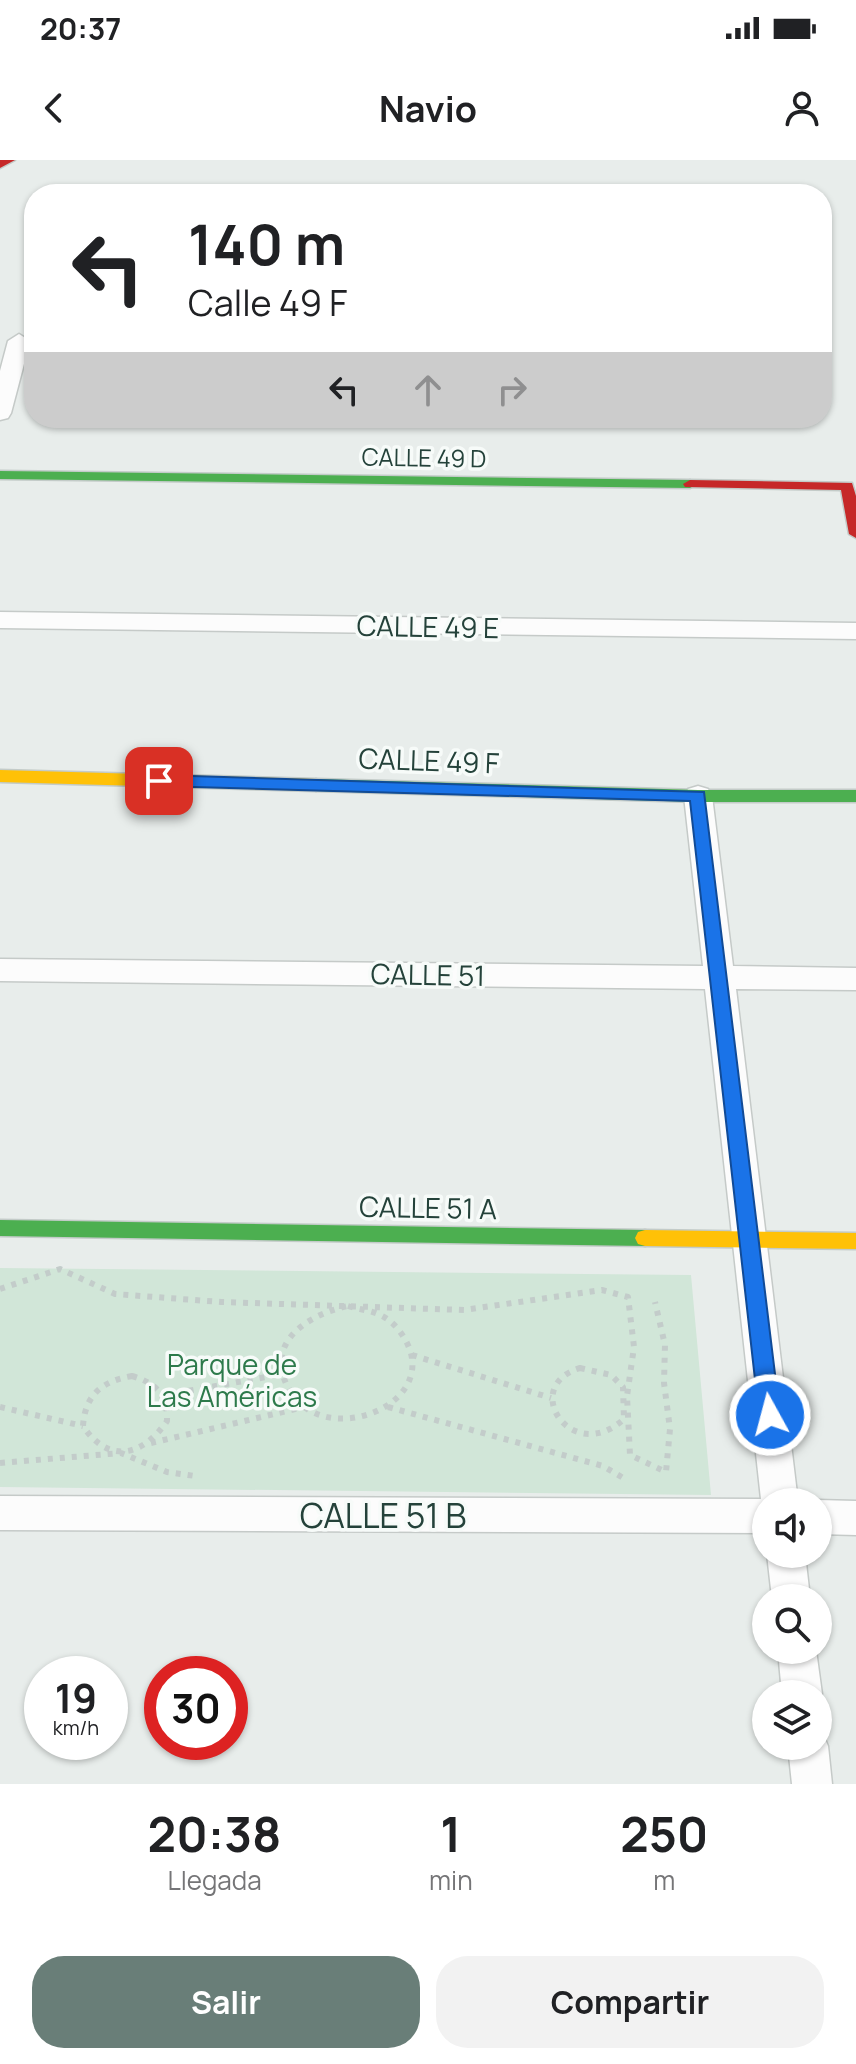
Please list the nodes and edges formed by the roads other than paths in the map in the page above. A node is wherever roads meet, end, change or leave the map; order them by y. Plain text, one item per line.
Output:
1 (9, 160) edge
2 (0, 164) edge
3 (19, 341) dead end
4 (0, 413) edge
5 (0, 475) edge
6 (856, 534) edge
7 (0, 620) edge
8 (856, 631) edge
9 (0, 776) edge
10 (698, 796) junction
11 (856, 796) edge
12 (0, 970) edge
13 (717, 977) junction
14 (856, 979) edge
15 (0, 1228) edge
16 (748, 1240) junction
17 (856, 1241) edge
18 (778, 1488) edge
19 (0, 1513) edge
20 (752, 1516) edge
21 (832, 1517) edge
22 (856, 1518) edge
23 (809, 1760) edge
24 (812, 1784) edge

1 - 2 street
3 - 4 street
5 - 6 street, CALLE 49 D
7 - 8 street, CALLE 49 E
9 - 10 street, CALLE 49 F
10 - 11 street, CALLE 49 F
10 - 13 street
12 - 13 street, CALLE 51
13 - 14 street, CALLE 51
13 - 16 street
15 - 16 street, CALLE 51 A
16 - 17 street, CALLE 51 A
16 - 18 street
19 - 20 street, CALLE 51 B
21 - 22 street
23 - 24 street

